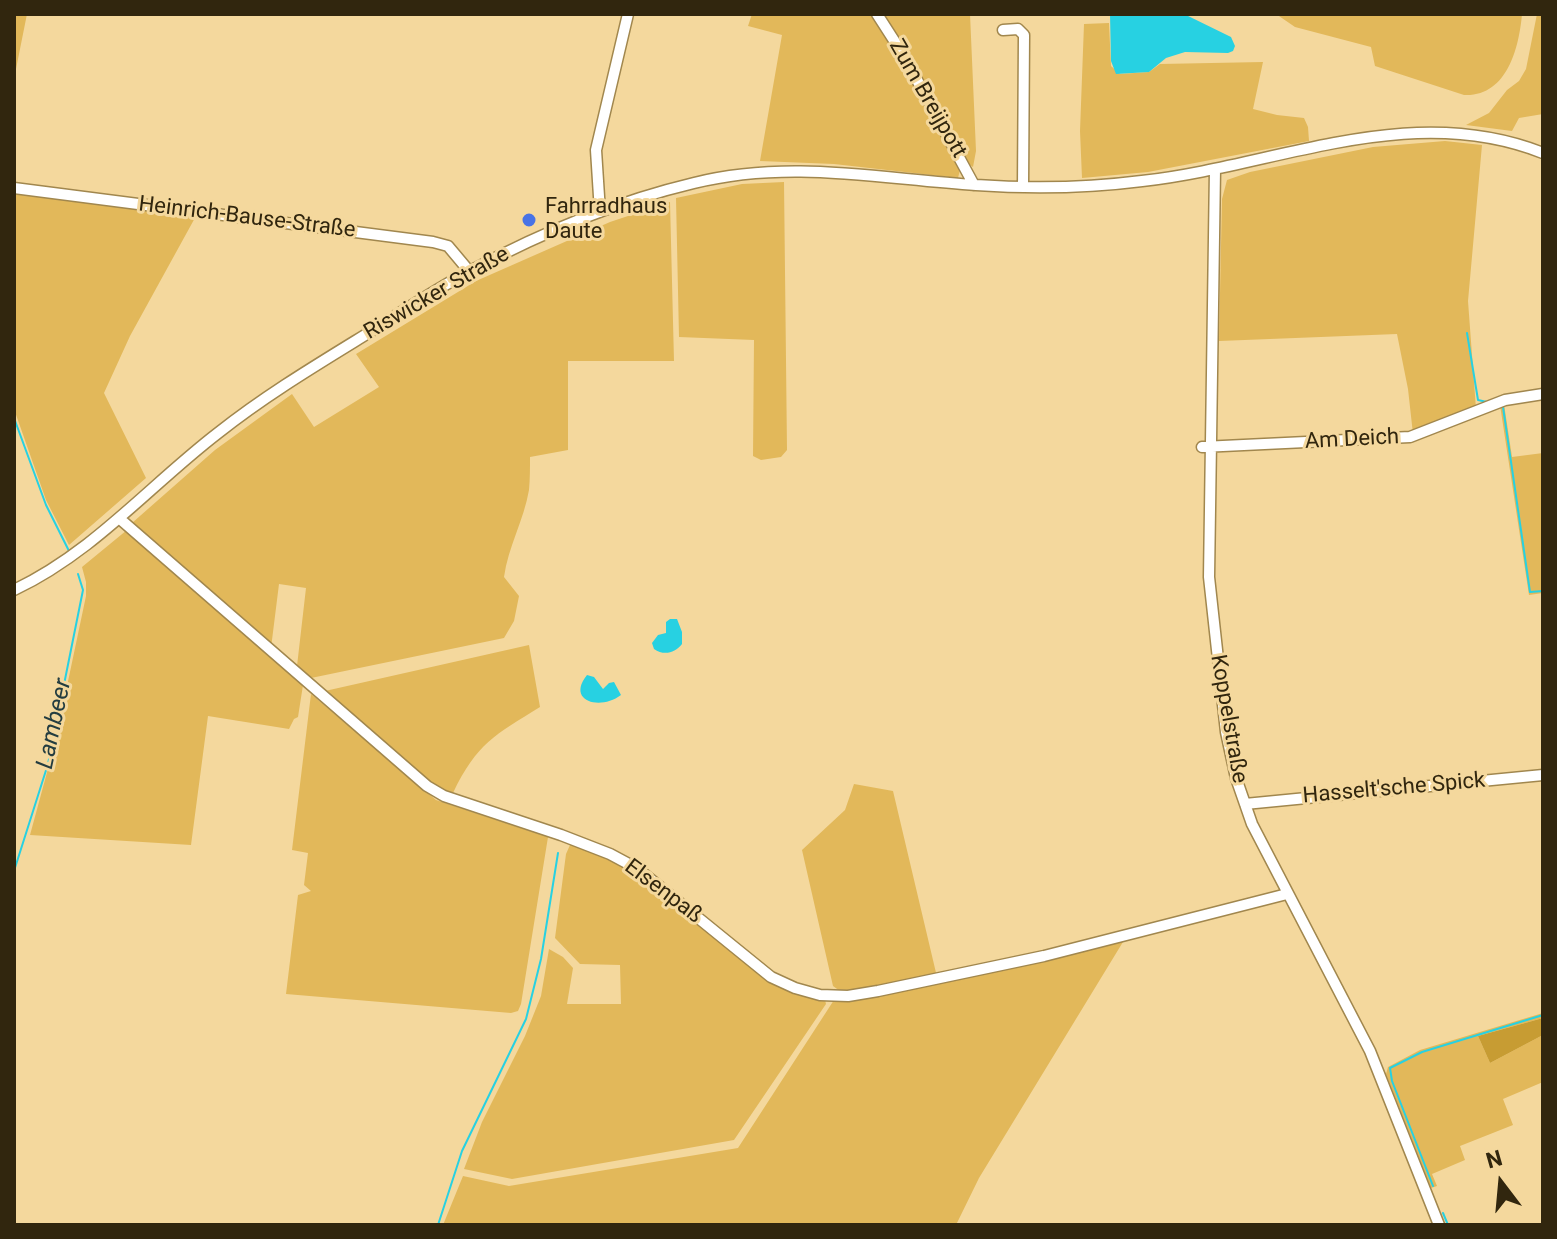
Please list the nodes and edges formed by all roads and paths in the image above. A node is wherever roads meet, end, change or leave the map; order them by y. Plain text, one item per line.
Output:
1 (628, 14) edge
2 (877, 14) edge
3 (1003, 30) dead end
4 (1543, 153) edge
5 (1215, 169) junction
6 (974, 185) junction
7 (1023, 187) junction
8 (14, 188) edge
9 (600, 212) junction
10 (469, 271) junction
11 (1543, 394) edge
12 (1206, 447) junction
13 (120, 519) junction
14 (14, 590) edge
15 (1543, 775) edge
16 (1245, 804) junction
17 (1287, 894) junction
18 (1439, 1225) edge

1 - 9 street
2 - 6 street, Zum Breijpott
3 - 7 street
4 - 5 street, Riswicker Straße
5 - 7 street, Riswicker Straße
5 - 12 street, Koppelstraße
6 - 7 street, Riswicker Straße
6 - 9 street, Riswicker Straße
8 - 10 street, Heinrich-Bause-Straße
9 - 10 street, Riswicker Straße
10 - 13 street, Riswicker Straße
11 - 12 street, Am Deich
12 - 16 street, Koppelstraße
13 - 14 street, Riswicker Straße
13 - 17 street, Elsenpaß
15 - 16 street, Hasselt'sche Spick
16 - 17 street, Koppelstraße
17 - 18 street, Koppelstraße

